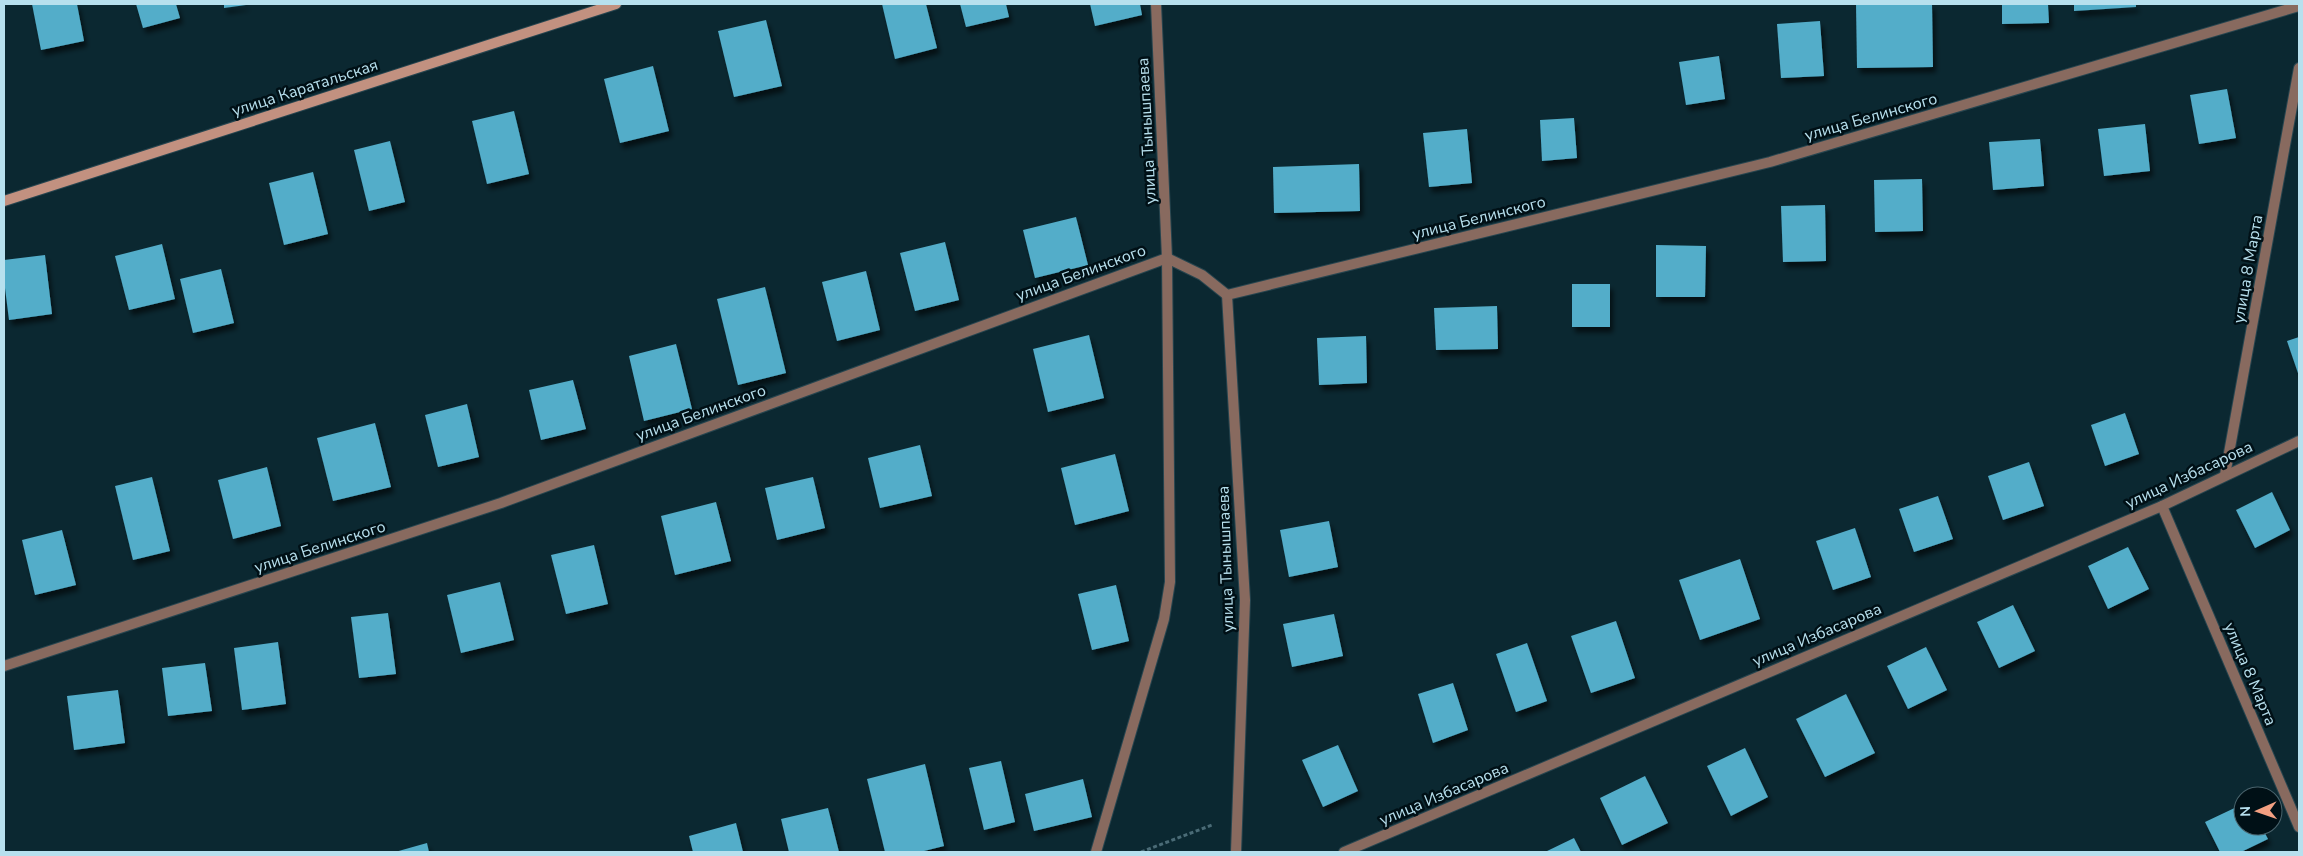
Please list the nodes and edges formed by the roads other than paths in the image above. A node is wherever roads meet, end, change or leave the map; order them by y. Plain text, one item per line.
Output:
1 (616, 4) edge
2 (1156, 4) edge
3 (2299, 6) edge
4 (2299, 68) edge
5 (4, 201) edge
6 (1167, 258) junction
7 (1227, 295) junction
8 (2299, 441) edge
9 (2226, 475) junction
10 (2162, 506) junction
11 (4, 666) edge
12 (2299, 827) edge
13 (1096, 852) edge
14 (1236, 852) edge
15 (1344, 852) edge

1 - 5 street, улица Каратальская
2 - 6 street, улица Тынышпаева
3 - 7 street, улица Белинского
4 - 9 street, улица 8 Марта
6 - 7 street, улица Белинского
6 - 11 street, улица Белинского
6 - 13 street, улица Тынышпаева
7 - 14 street, улица Тынышпаева
8 - 9 street, улица Избасарова
9 - 10 street, улица Избасарова
10 - 12 street, улица 8 Марта
10 - 15 street, улица Избасарова

